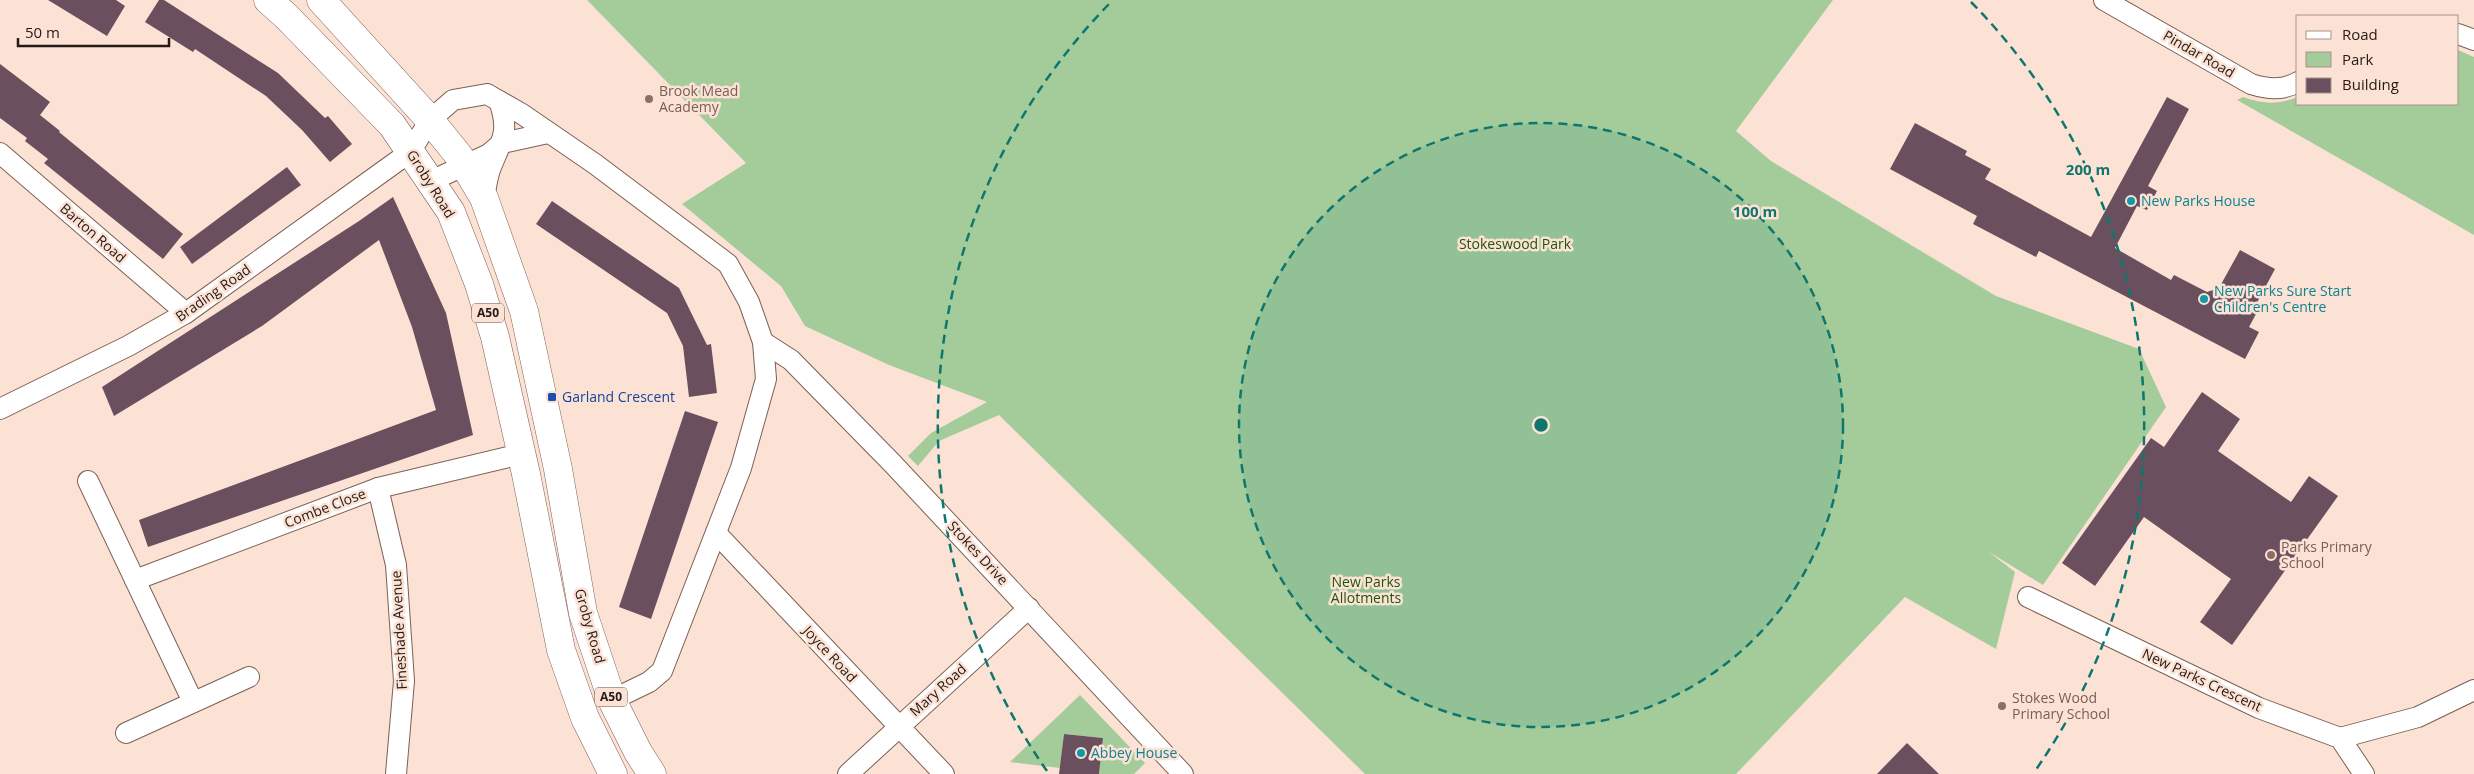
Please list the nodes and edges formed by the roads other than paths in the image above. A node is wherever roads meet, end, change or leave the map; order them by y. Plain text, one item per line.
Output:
1 (268, 0) edge
2 (321, 0) edge
3 (2104, 0) edge
4 (2459, 34) edge
5 (2474, 40) edge
6 (2296, 83) edge
7 (500, 101) junction
8 (430, 120) junction
9 (548, 133) junction
10 (502, 144) junction
11 (410, 152) junction
12 (0, 154) edge
13 (464, 165) junction
14 (431, 181) junction
15 (484, 198) junction
16 (186, 313) junction
17 (763, 342) junction
18 (0, 409) edge
19 (523, 464) junction
20 (558, 469) junction
21 (88, 481) dead end
22 (378, 488) junction
23 (716, 534) junction
24 (135, 580) junction
25 (2028, 597) dead end
26 (1029, 608) junction
27 (249, 676) dead end
28 (2474, 690) edge
29 (612, 700) junction
30 (193, 702) junction
31 (898, 726) junction
32 (126, 732) dead end
33 (2340, 738) junction
34 (396, 774) edge
35 (613, 774) edge
36 (652, 774) edge
37 (848, 774) edge
38 (944, 774) edge
39 (1183, 774) edge
40 (2364, 774) edge

1 - 11 main road, Groby Road / A50
2 - 8 main road, Groby Road / A50
3 - 6 street, Pindar Road
4 - 5 street
7 - 8 street
7 - 9 street
7 - 10 street
8 - 11 street
8 - 13 main road, Groby Road / A50
9 - 10 street
9 - 17 street
10 - 13 street
10 - 15 street
11 - 14 main road, Groby Road / A50
11 - 16 street, Brading Road
12 - 16 street, Barton Road
13 - 14 street
13 - 15 main road, Groby Road / A50
14 - 19 main road, Groby Road / A50
15 - 20 main road, Groby Road / A50
16 - 18 street, Brading Road
17 - 23 street
17 - 26 street, Stokes Drive
19 - 20 main road
19 - 22 street, Combe Close
19 - 35 main road, Groby Road / A50
20 - 29 main road, Groby Road / A50
21 - 24 street
22 - 24 street, Combe Close
22 - 34 street, Fineshade Avenue
23 - 29 street
23 - 31 street, Joyce Road
24 - 30 street
25 - 33 street, New Parks Crescent
26 - 31 street, Mary Road
26 - 39 street, Stokes Drive
27 - 30 street
28 - 33 street
29 - 36 main road, Groby Road / A50
30 - 32 street
31 - 37 street, Mary Road
31 - 38 street, Joyce Road
33 - 40 street

